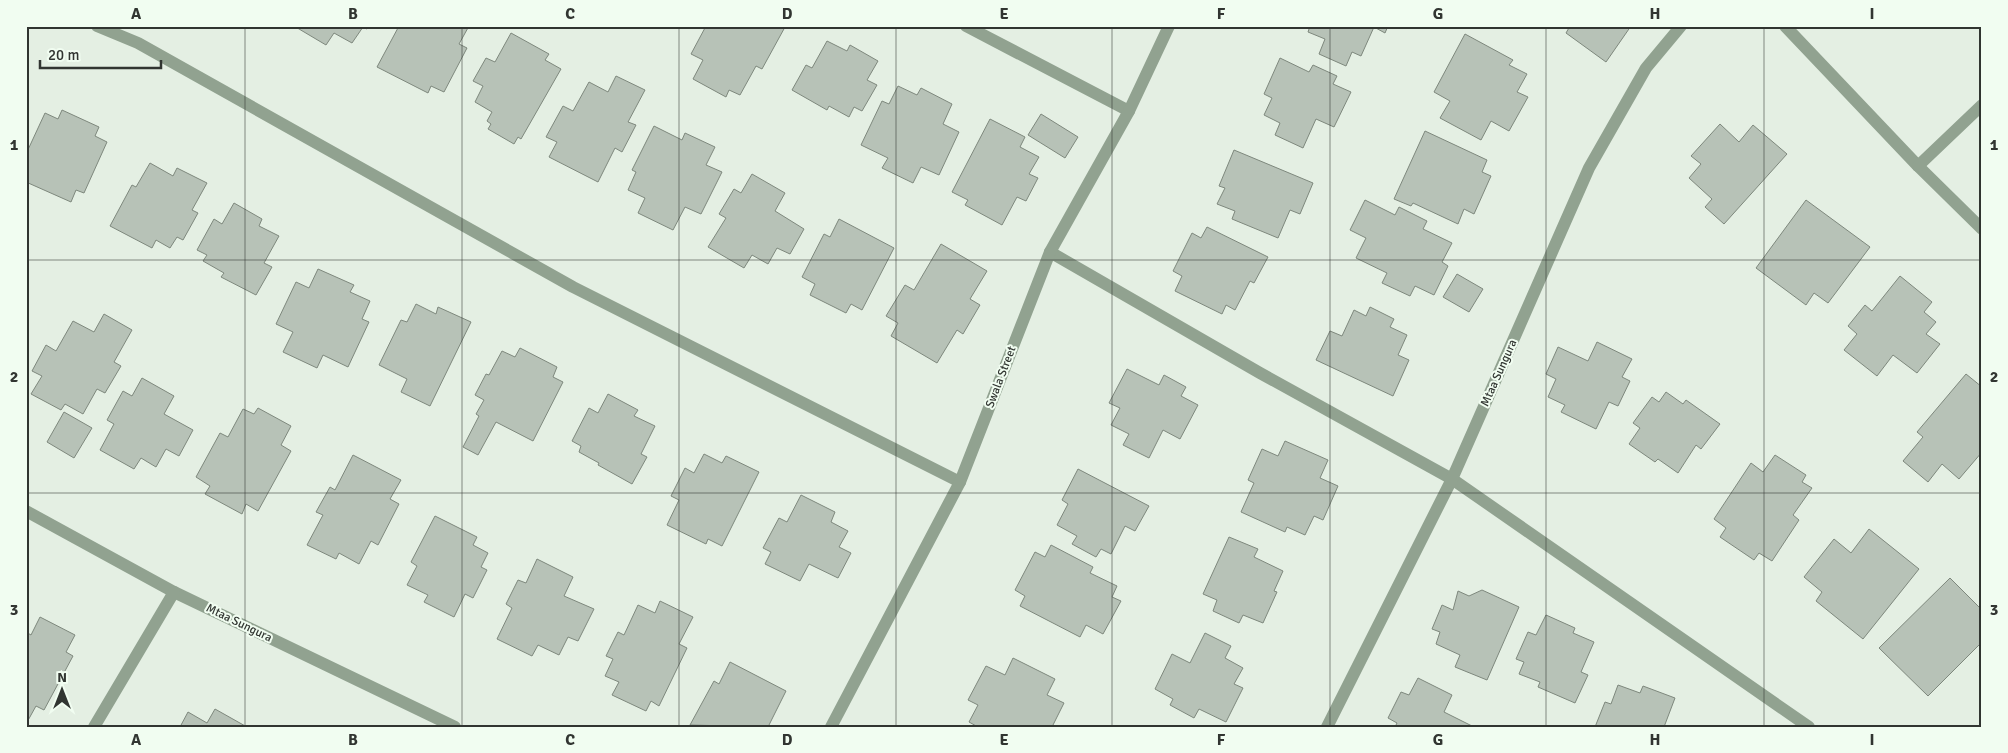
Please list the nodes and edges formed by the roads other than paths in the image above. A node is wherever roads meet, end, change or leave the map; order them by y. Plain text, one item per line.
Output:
1 (97, 26) edge
2 (966, 26) edge
3 (1169, 26) edge
4 (1681, 26) edge
5 (1785, 26) edge
6 (1982, 105) edge
7 (1129, 111) junction
8 (1918, 166) junction
9 (1982, 229) edge
10 (1050, 252) junction
11 (1452, 479) junction
12 (960, 482) junction
13 (26, 512) edge
14 (174, 592) junction
15 (94, 727) edge
16 (455, 727) edge
17 (831, 727) edge
18 (1327, 727) edge
19 (1809, 727) edge

1 - 12 street
2 - 7 street
3 - 7 street, Swala Street
4 - 11 street, Mtaa Sungura
5 - 8 street
6 - 8 street
7 - 10 street, Swala Street
8 - 9 street
10 - 11 street
10 - 12 street, Swala Street
11 - 18 street, Mtaa Sungura
11 - 19 street
12 - 17 street, Swala Street
13 - 14 street, Mtaa Sungura
14 - 15 street
14 - 16 street, Mtaa Sungura

